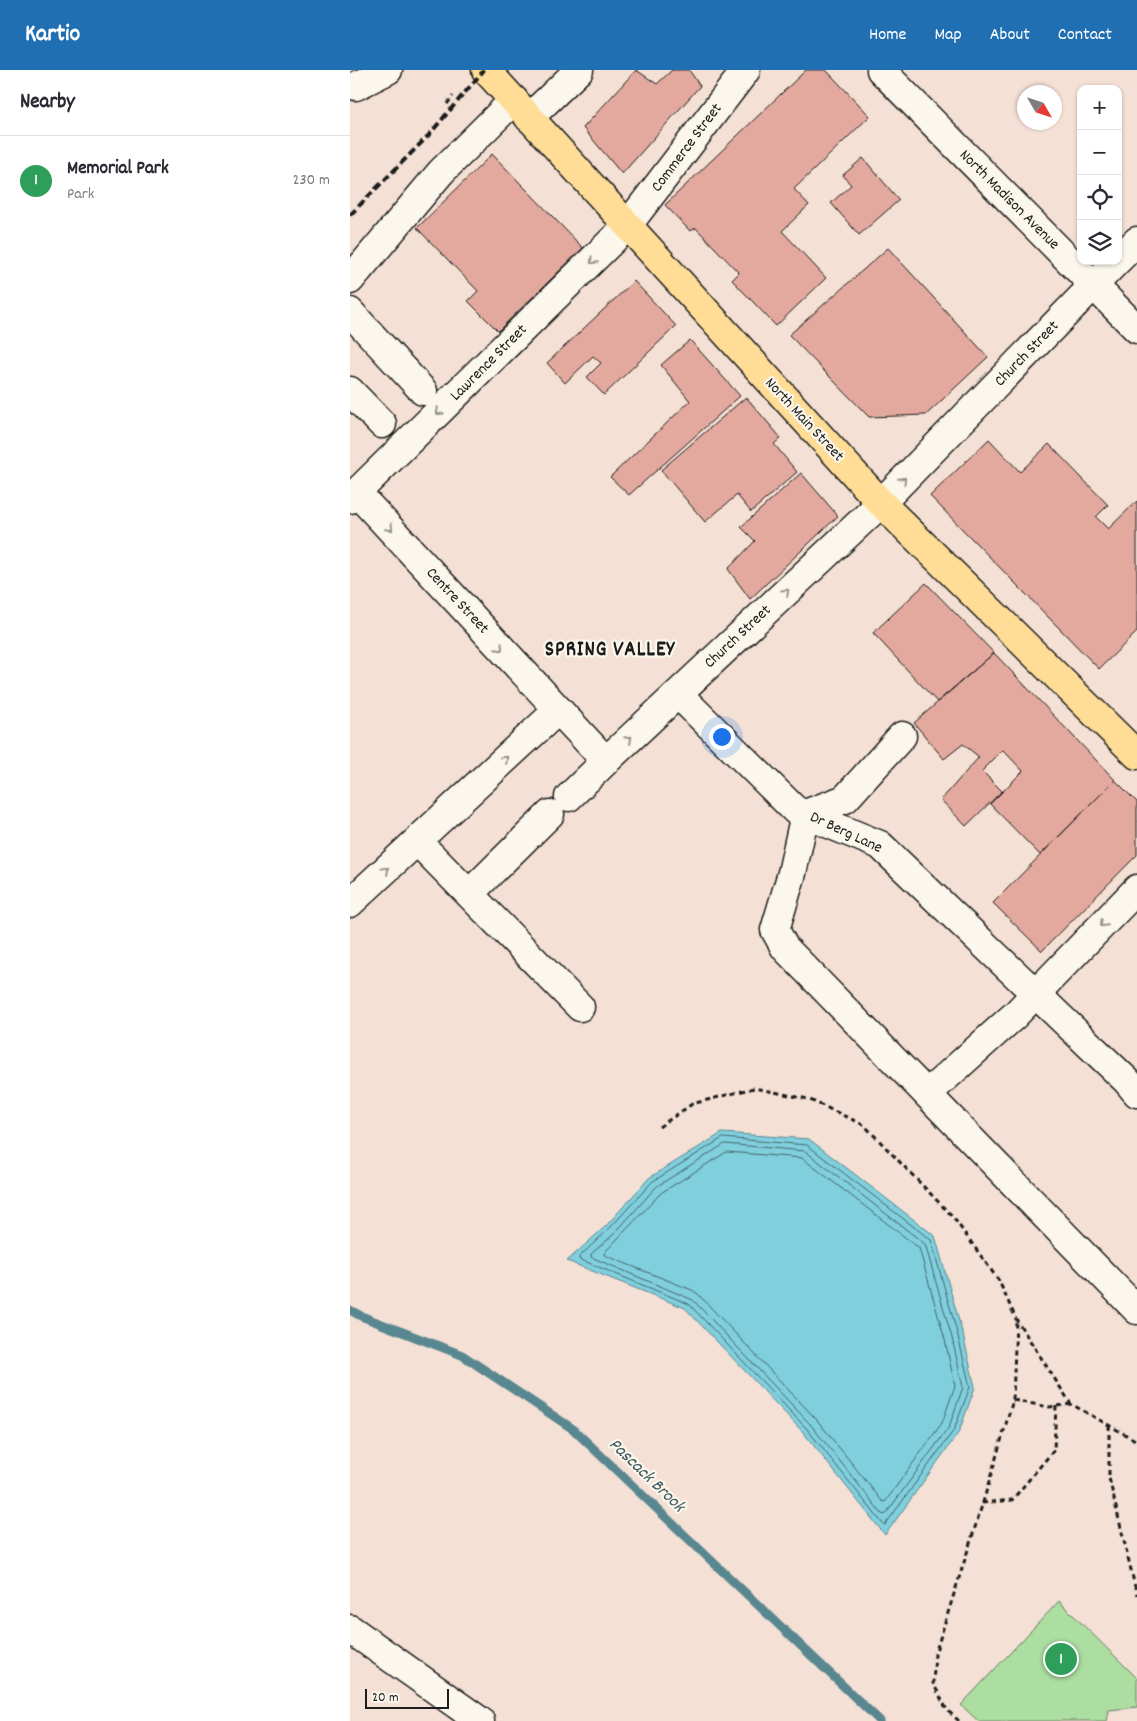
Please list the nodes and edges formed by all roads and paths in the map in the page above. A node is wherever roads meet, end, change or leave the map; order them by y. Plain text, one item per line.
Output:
1 (388, 70) edge
2 (486, 70) edge
3 (578, 70) edge
4 (746, 70) edge
5 (881, 70) edge
6 (359, 82) edge
7 (453, 96) dead end
8 (447, 104) dead end
9 (522, 109) junction
10 (627, 226) junction
11 (1137, 241) edge
12 (1122, 255) edge
13 (1112, 265) edge
14 (350, 280) edge
15 (1093, 285) junction
16 (350, 312) edge
17 (1137, 329) edge
18 (350, 390) edge
19 (423, 391) dead end
20 (382, 424) dead end
21 (353, 496) edge
22 (881, 503) junction
23 (678, 694) junction
24 (558, 710) junction
25 (902, 736) dead end
26 (1137, 755) edge
27 (606, 761) junction
28 (805, 814) junction
29 (417, 841) junction
30 (1137, 889) edge
31 (469, 894) junction
32 (350, 903) edge
33 (1035, 994) junction
34 (580, 1007) dead end
35 (1132, 1078) edge
36 (927, 1094) junction
37 (659, 1127) dead end
38 (1137, 1310) edge
39 (1016, 1319) junction
40 (1013, 1400) junction
41 (1071, 1404) junction
42 (1056, 1406) junction
43 (1109, 1425) junction
44 (1137, 1441) edge
45 (982, 1503) junction
46 (1137, 1595) edge
47 (350, 1629) edge
48 (480, 1721) edge
49 (959, 1721) edge

1 - 6 street
2 - 9 main road, North Main Street
3 - 9 street
4 - 10 street, Commerce Street
5 - 15 street, North Madison Avenue
7 - 8 path
9 - 10 main road, North Main Street
9 - 14 street
10 -> 21 street, Lawrence Street
10 - 22 main road, North Main Street
11 - 12 street, Church Street
13 - 15 street, Church Street
15 - 17 street, North Madison Avenue
22 -> 15 street, Church Street
16 - 19 street
18 - 20 street
21 -> 24 street, Centre Street
23 -> 22 street, Church Street
22 - 26 main road, North Main Street
27 -> 23 street, Church Street
23 - 28 street, Dr Berg Lane
24 - 27 street
29 -> 24 street
25 - 28 street
27 - 31 street, Church Street
28 - 33 street, Dr Berg Lane
28 - 36 street
29 - 31 street
32 -> 29 street
30 -> 33 street
31 - 34 street
33 - 35 street, Dr Berg Lane
33 - 36 street
36 - 38 street
37 - 39 path
39 - 40 path
39 - 41 path
40 - 42 path
40 - 45 path
41 - 42 path
41 - 43 path
42 - 45 path
43 - 44 path
43 - 46 path
45 - 49 path
47 - 48 street

